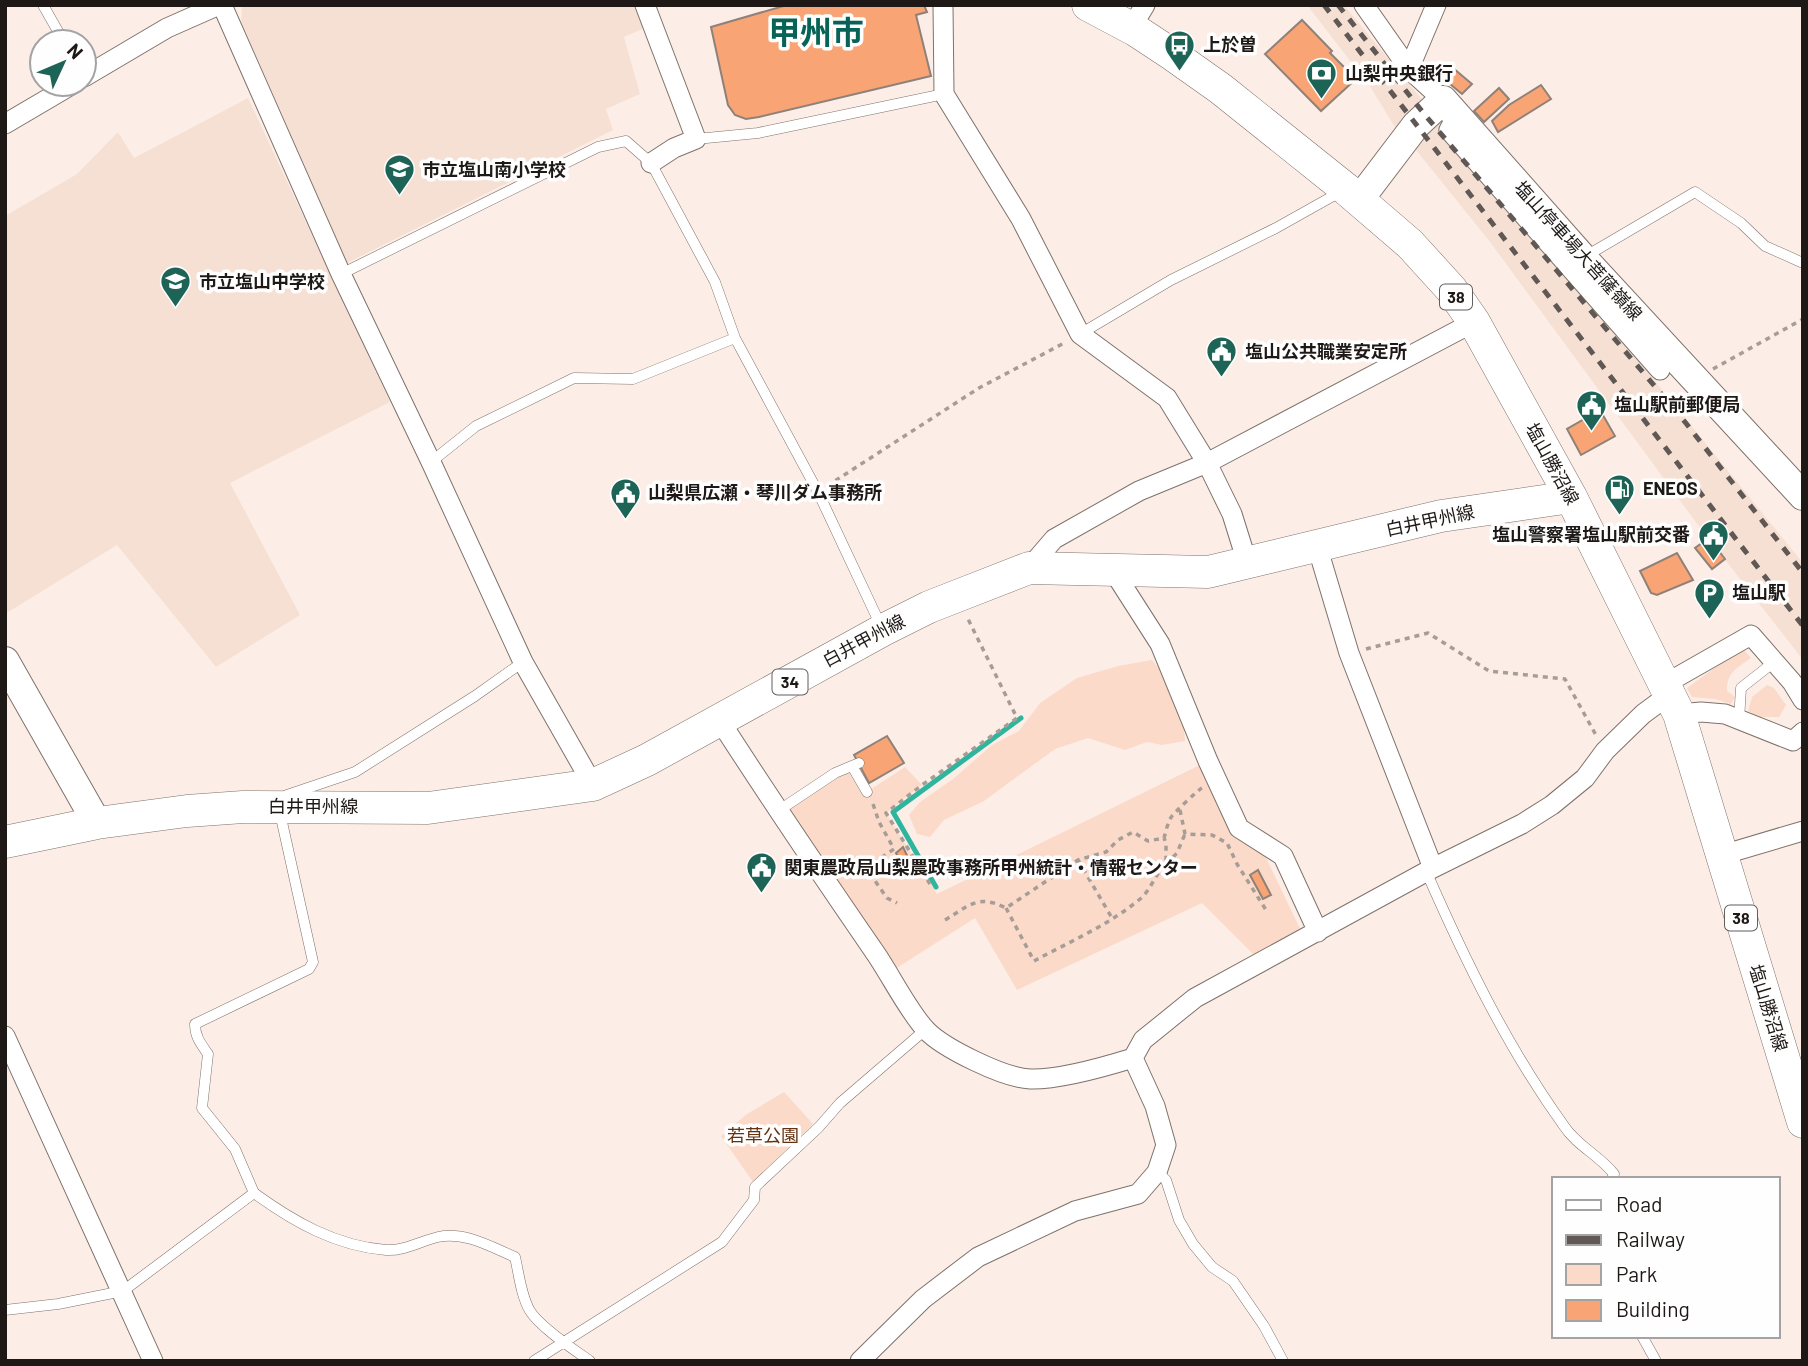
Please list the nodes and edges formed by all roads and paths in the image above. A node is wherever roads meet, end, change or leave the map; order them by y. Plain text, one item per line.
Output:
1 (43, 5) edge
2 (221, 5) edge
3 (645, 5) edge
4 (943, 5) edge
5 (1088, 5) edge
6 (1364, 5) edge
7 (1436, 5) edge
8 (196, 9) edge
9 (1138, 16) edge
10 (56, 28) edge
11 (98, 69) edge
12 (1409, 69) junction
13 (944, 94) junction
14 (49, 98) edge
15 (1450, 108) junction
16 (5, 124) edge
17 (695, 139) junction
18 (651, 163) junction
19 (1353, 194) junction
20 (1583, 258) junction
21 (1803, 263) edge
22 (341, 274) junction
23 (1803, 319) edge
24 (1474, 323) junction
25 (1080, 334) junction
26 (735, 338) junction
27 (1660, 369) dead end
28 (1694, 379) junction
29 (431, 462) junction
30 (1207, 463) junction
31 (818, 492) junction
32 (1803, 496) edge
33 (1571, 497) junction
34 (1317, 546) junction
35 (1247, 562) junction
36 (1029, 568) junction
37 (1112, 569) junction
38 (956, 596) junction
39 (883, 630) junction
40 (1349, 653) junction
41 (5, 661) edge
42 (523, 662) junction
43 (1774, 662) junction
44 (1672, 697) junction
45 (1803, 699) edge
46 (1740, 720) junction
47 (719, 721) junction
48 (1798, 740) edge
49 (1605, 751) junction
50 (1218, 780) junction
51 (593, 785) junction
52 (867, 792) joint
53 (243, 807) junction
54 (278, 807) junction
55 (1180, 810) junction
56 (778, 811) junction
57 (97, 823) junction
58 (1803, 831) edge
59 (1185, 834) junction
60 (1164, 838) junction
61 (5, 842) edge
62 (1723, 855) junction
63 (1078, 860) junction
64 (1166, 864) junction
65 (1429, 869) junction
66 (930, 884) dead end
67 (897, 903) dead end
68 (1006, 908) junction
69 (1266, 910) dead end
70 (1112, 918) junction
71 (945, 919) dead end
72 (1318, 932) junction
73 (925, 1030) junction
74 (5, 1036) edge
75 (1133, 1058) junction
76 (11, 1061) edge
77 (1803, 1122) edge
78 (1157, 1172) junction
79 (1613, 1177) edge
80 (254, 1193) junction
81 (123, 1291) junction
82 (5, 1310) edge
83 (1643, 1338) edge
84 (564, 1342) junction
85 (153, 1361) edge
86 (534, 1361) edge
87 (590, 1361) edge
88 (860, 1361) edge
89 (1283, 1361) edge
90 (1656, 1361) edge

1 - 10 lane
2 - 8 street
2 - 22 street
3 - 17 street
4 - 13 street
5 - 9 main road, 塩山勝沼線 / 38
6 - 12 street
7 - 12 street
8 - 11 street
9 - 19 main road, 塩山勝沼線 / 38
12 - 15 street
13 - 17 lane
13 - 25 street
14 - 16 street
15 - 19 main road
15 - 20 main road, 塩山停車場大菩薩嶺線
15 - 27 street
17 - 18 street
18 - 22 lane
18 - 26 lane
19 - 24 main road, 塩山勝沼線 / 38
19 - 25 lane
20 - 21 lane
20 - 28 main road, 塩山停車場大菩薩嶺線
22 - 29 street
23 - 28 path
24 - 30 street
24 - 33 main road, 塩山勝沼線 / 38
25 - 30 street
25 - 31 path
26 - 29 lane
26 - 31 lane
28 - 32 main road, 塩山停車場大菩薩嶺線
29 - 42 street
30 - 35 street
30 - 36 street
31 - 39 lane
33 - 34 main road, 白井甲州線 / 34
33 - 44 main road, 塩山勝沼線 / 38
34 - 35 main road, 白井甲州線 / 34
34 - 40 street
35 - 37 main road, 白井甲州線 / 34
36 - 37 main road, 白井甲州線 / 34
36 - 38 main road, 白井甲州線 / 34
37 - 50 street
38 - 39 main road, 白井甲州線 / 34
38 - 66 path
39 - 47 main road, 白井甲州線 / 34
40 - 49 path
40 - 65 street
41 - 57 main road
42 - 51 street
42 - 53 lane
43 - 44 street
43 - 45 street
43 - 46 lane
44 - 46 street
44 - 49 street
44 - 62 main road, 塩山勝沼線 / 38
46 - 48 street
47 - 51 main road, 白井甲州線 / 34
47 - 56 street
49 - 65 street
50 - 55 path
50 - 72 street
51 - 54 main road, 白井甲州線 / 34
52 - 56 lane
52 - 67 path
53 - 54 main road, 白井甲州線 / 34
53 - 57 main road, 白井甲州線 / 34
54 - 80 lane
55 - 59 path
55 - 60 path
56 - 73 street
57 - 61 main road, 白井甲州線 / 34
58 - 62 street
59 - 64 path
59 - 69 path
60 - 63 path
60 - 64 path
62 - 77 main road, 塩山勝沼線 / 38
63 - 68 path
63 - 70 path
64 - 70 path
65 - 72 street
65 - 79 lane
68 - 70 path
68 - 71 path
72 - 75 street
73 - 75 street
73 - 84 lane
74 - 76 street
75 - 78 street
76 - 81 street
78 - 88 street
78 - 89 lane
80 - 81 lane
80 - 84 lane
81 - 82 lane
81 - 85 street
83 - 90 lane
84 - 86 lane
84 - 87 lane

